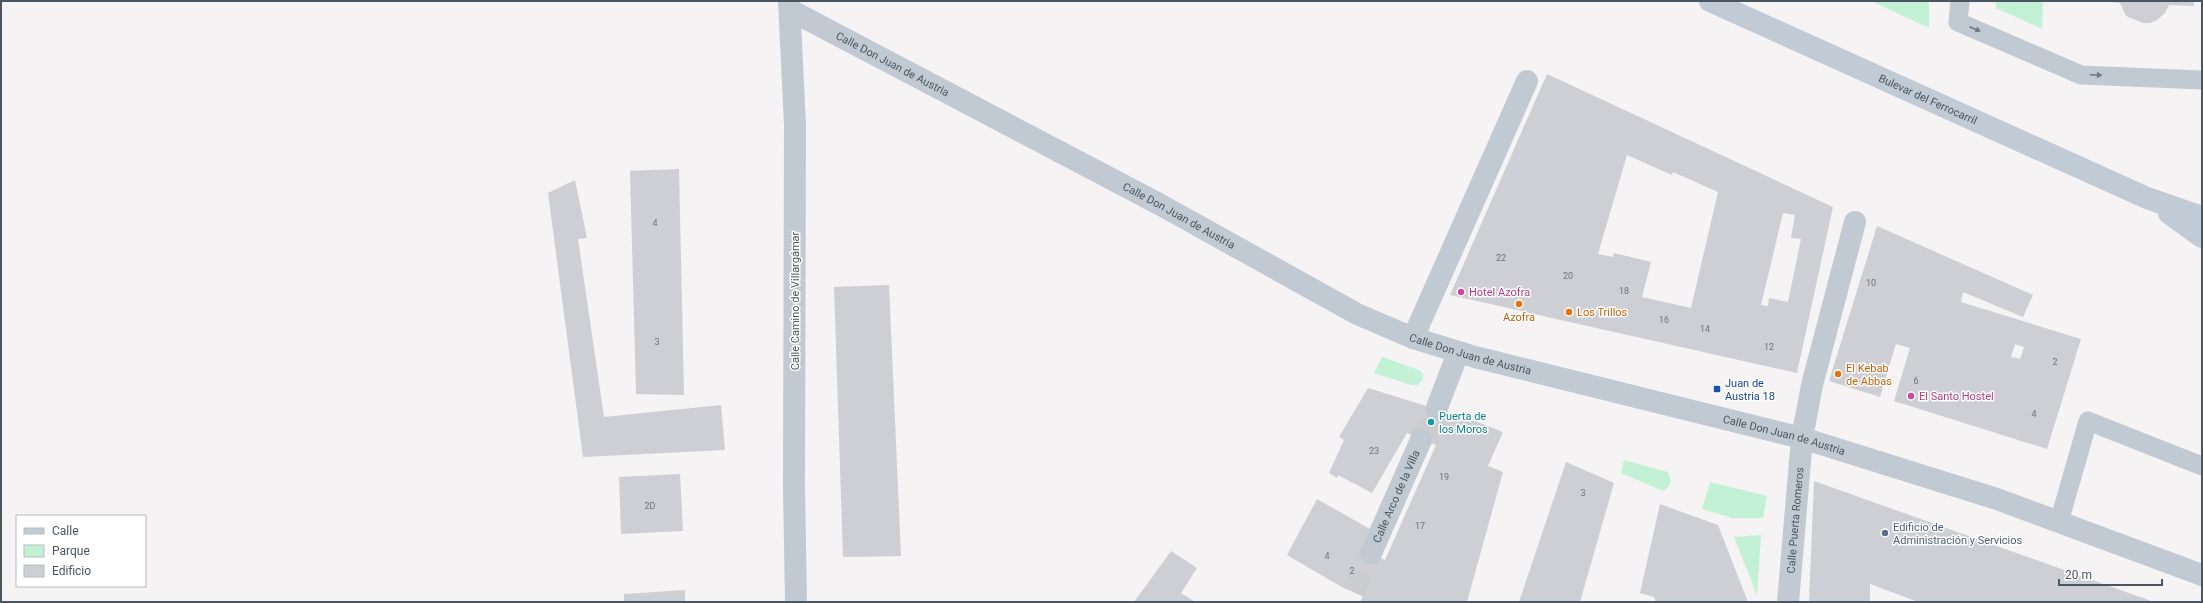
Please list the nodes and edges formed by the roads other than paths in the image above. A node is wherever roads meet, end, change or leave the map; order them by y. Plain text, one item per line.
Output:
1 (1710, 1) edge
2 (1960, 1) edge
3 (790, 5) edge
4 (1527, 80) dead end
5 (2202, 80) edge
6 (2147, 198) junction
7 (2202, 217) edge
8 (1855, 222) dead end
9 (2202, 237) edge
10 (1413, 338) junction
11 (1458, 353) junction
12 (1436, 410) tunnel mouth
13 (1802, 438) junction
14 (1421, 440) tunnel mouth
15 (2202, 466) edge
16 (2059, 522) junction
17 (1371, 553) tunnel mouth
18 (2202, 575) edge
19 (796, 602) edge
20 (1788, 602) edge

1 - 6 main road, Bulevar del Ferrocarril
2 -> 5 lane
3 - 10 street, Calle Don Juan de Austria
3 - 19 street, Calle Camino de Villargámar
4 - 10 street
6 - 7 main road, Bulevar del Ferrocarril
6 - 9 main road, Bulevar del Ferrocarril
8 - 13 street, Calle Puerta Romeros
10 - 11 street, Calle Don Juan de Austria
11 - 12 street
11 - 13 street, Calle Don Juan de Austria
13 - 16 street, Calle Don Juan de Austria
13 - 20 street, Calle Puerta Romeros
14 - 17 street, Calle Arco de la Villa
15 - 16 lane
16 - 18 street, Calle Don Juan de Austria

